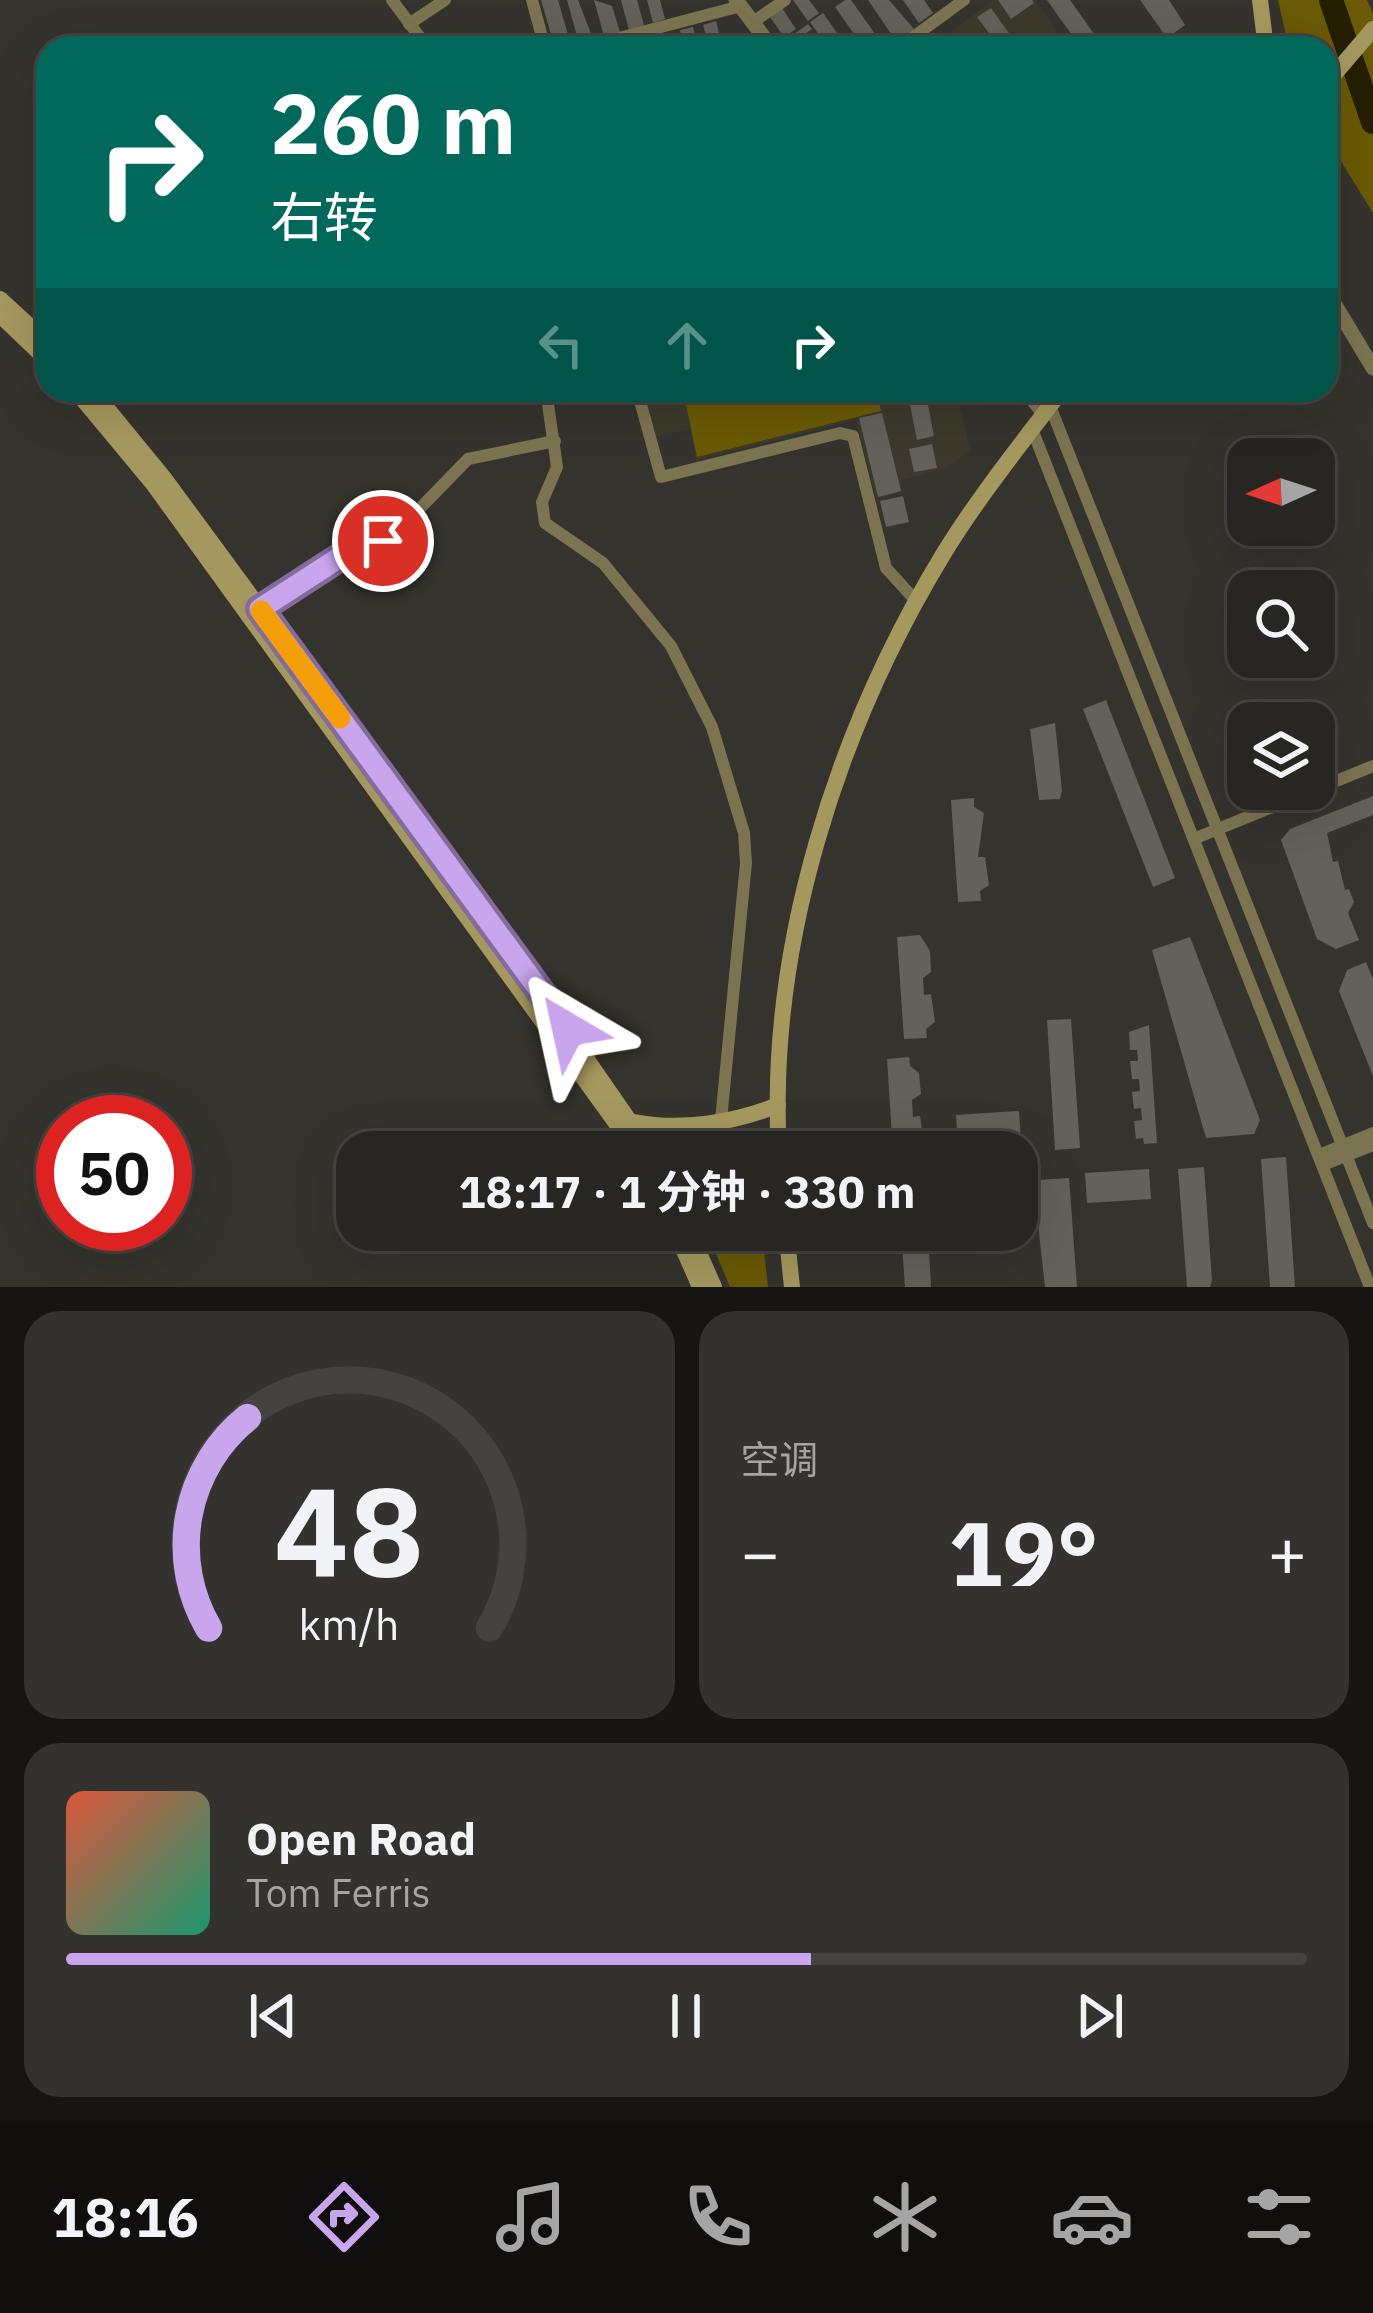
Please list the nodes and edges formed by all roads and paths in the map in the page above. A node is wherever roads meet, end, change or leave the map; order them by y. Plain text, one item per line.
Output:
1 (392, 0) edge
2 (445, 0) edge
3 (532, 0) edge
4 (784, 0) edge
5 (964, 0) edge
6 (1260, 0) edge
7 (739, 3) edge
8 (753, 22) junction
9 (1372, 22) edge
10 (409, 24) junction
11 (418, 36) edge
12 (542, 36) edge
13 (623, 36) edge
14 (763, 36) edge
15 (914, 36) edge
16 (1264, 36) edge
17 (1338, 59) edge
18 (1338, 68) edge
19 (0, 298) edge
20 (1338, 310) edge
21 (0, 315) edge
22 (36, 332) edge
23 (36, 350) edge
24 (1373, 368) edge
25 (85, 402) edge
26 (101, 402) edge
27 (548, 402) edge
28 (640, 402) edge
29 (1039, 402) edge
30 (1053, 402) edge
31 (1047, 410) junction
32 (1032, 430) junction
33 (555, 441) junction
34 (917, 602) junction
35 (260, 609) junction
36 (1373, 766) edge
37 (1219, 828) junction
38 (1196, 838) junction
39 (778, 1105) junction
40 (721, 1120) junction
41 (634, 1123) junction
42 (622, 1131) edge
43 (639, 1131) edge
44 (779, 1131) edge
45 (1373, 1133) edge
46 (1373, 1145) edge
47 (1345, 1150) junction
48 (1321, 1160) junction
49 (1373, 1223) edge
50 (684, 1251) edge
51 (698, 1251) edge
52 (788, 1251) edge
53 (700, 1287) edge
54 (714, 1287) edge
55 (792, 1287) edge
56 (1370, 1287) edge

1 - 10 street
2 - 10 street
3 - 12 street
4 - 8 street
5 - 15 street
6 - 16 main road
7 - 8 street
7 - 13 street
8 - 14 street
9 - 17 main road
9 - 18 main road
10 - 11 street
19 - 22 main road
20 - 24 street
21 - 23 main road
25 - 42 main road
26 - 35 main road
27 - 33 street
28 - 34 street
29 - 31 street
30 - 31 main road
31 - 32 main road
31 - 37 street
32 - 34 main road
32 - 38 street
33 - 35 street
33 - 40 street
34 - 39 main road
35 - 41 main road
36 - 37 street
37 - 38 street
37 - 47 street
38 - 48 street
39 - 40 main road
39 - 44 main road
40 - 41 main road
41 - 43 main road
45 - 47 street
46 - 47 street
47 - 48 street
47 - 49 street
48 - 56 street
50 - 53 main road
51 - 54 main road
52 - 55 main road

